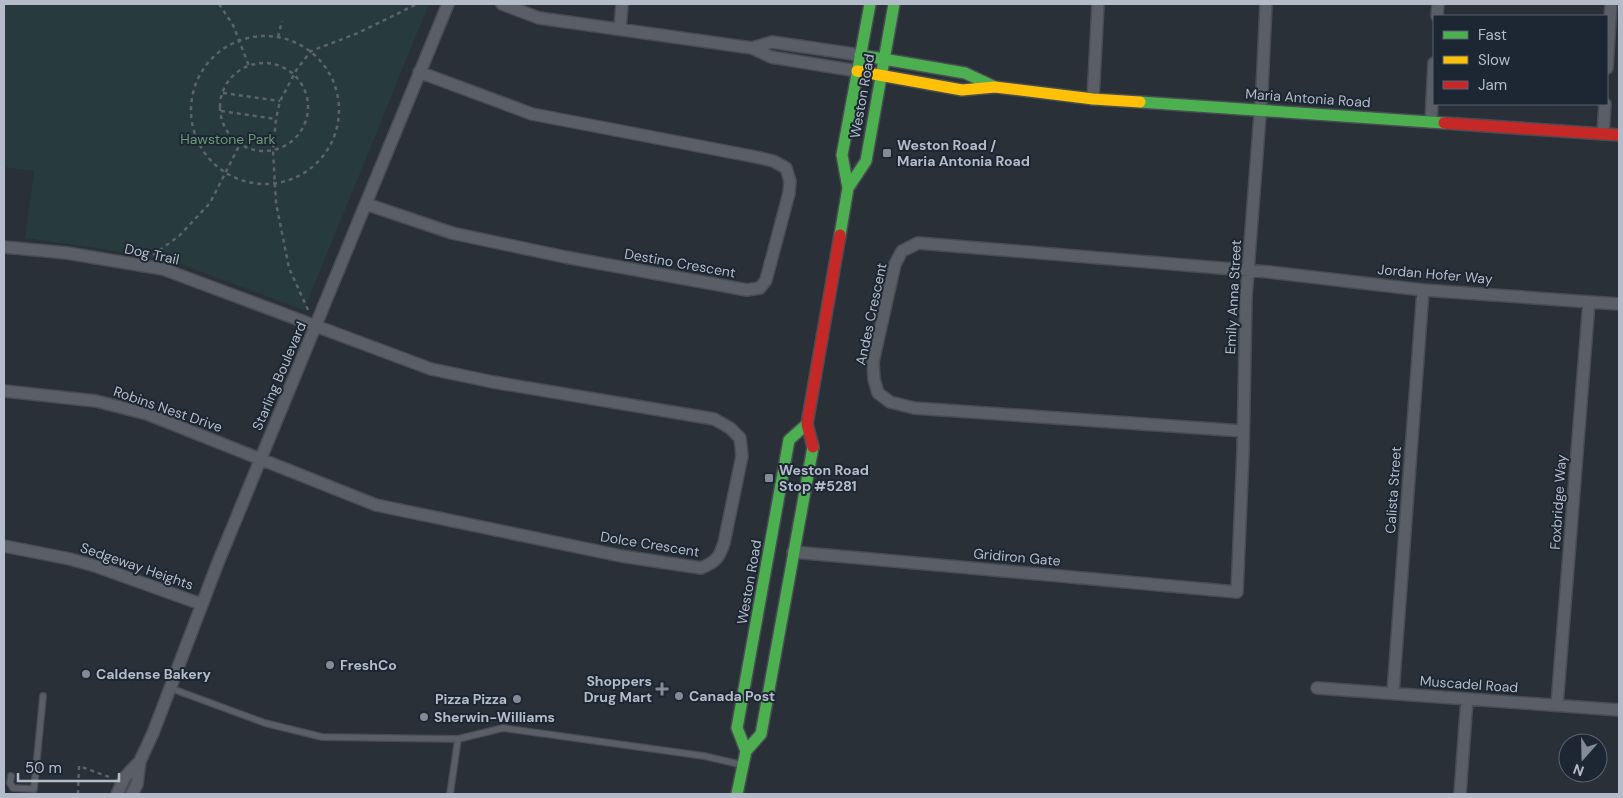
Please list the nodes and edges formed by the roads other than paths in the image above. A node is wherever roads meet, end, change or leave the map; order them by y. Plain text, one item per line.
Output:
1 (448, 4) edge
2 (502, 4) edge
3 (622, 4) edge
4 (870, 4) edge
5 (894, 4) edge
6 (1098, 4) edge
7 (1266, 4) edge
8 (1611, 4) edge
9 (620, 28) junction
10 (752, 48) junction
11 (1608, 52) edge
12 (860, 55) junction
13 (884, 59) junction
14 (857, 71) junction
15 (419, 72) junction
16 (881, 75) junction
17 (1433, 83) edge
18 (996, 87) junction
19 (1093, 99) junction
20 (1604, 105) edge
21 (1260, 110) junction
22 (1431, 122) junction
23 (1603, 134) junction
24 (1619, 135) edge
25 (848, 188) junction
26 (366, 204) junction
27 (4, 247) edge
28 (1248, 270) junction
29 (1424, 290) junction
30 (1589, 302) junction
31 (1619, 304) edge
32 (316, 327) junction
33 (4, 391) edge
34 (807, 424) junction
35 (1243, 431) junction
36 (261, 458) junction
37 (4, 546) edge
38 (793, 552) junction
39 (1237, 592) joint
40 (201, 604) junction
41 (170, 688) junction
42 (1316, 688) dead end
43 (1393, 693) junction
44 (44, 696) dead end
45 (1467, 699) junction
46 (1557, 705) junction
47 (1619, 710) edge
48 (458, 739) junction
49 (746, 751) junction
50 (140, 761) junction
51 (743, 765) junction
52 (11, 776) dead end
53 (117, 794) edge
54 (132, 794) edge
55 (450, 794) edge
56 (737, 794) edge
57 (1460, 794) edge

1 - 15 street, Starling Boulevard
2 - 9 street
3 - 9 street
4 - 12 main road, Weston Road
5 - 13 main road, Weston Road
6 - 19 street
7 - 21 street, Emily Anna Street
8 - 11 street
9 - 10 street
10 - 12 street
10 - 14 street
12 - 13 main road, Maria Antonia Road
12 - 14 main road, Weston Road
13 - 16 main road, Weston Road
13 - 18 main road, Maria Antonia Road
14 - 16 main road, Maria Antonia Road
14 - 25 main road, Weston Road
15 - 26 street, Starling Boulevard
15 - 26 street, Destino Crescent
16 - 18 main road, Maria Antonia Road
16 - 25 main road, Weston Road
17 - 22 street
18 - 19 main road, Maria Antonia Road
19 - 21 main road, Maria Antonia Road
20 - 23 street
21 - 22 main road, Maria Antonia Road
21 - 28 street, Emily Anna Street
22 - 23 main road, Maria Antonia Road
23 - 24 main road, Maria Antonia Road
25 - 34 main road, Weston Road
26 - 32 street, Starling Boulevard
27 - 32 street, Dog Trail
28 - 29 street, Jordan Hofer Way
28 - 35 street, Emily Anna Street
28 - 35 street, Andes Crescent
29 - 30 street, Jordan Hofer Way
29 - 43 street, Calista Street
30 - 31 street, Jordan Hofer Way
30 - 46 street, Foxbridge Way
32 - 36 street, Starling Boulevard
32 - 36 street, Dolce Crescent
33 - 36 street, Robins Nest Drive
34 - 38 main road, Weston Road
34 - 49 main road, Weston Road
35 - 39 street, Emily Anna Street
36 - 40 street, Starling Boulevard
37 - 40 street, Sedgeway Heights
38 - 39 street, Gridiron Gate
38 - 49 main road, Weston Road
40 - 41 street, Starling Boulevard
41 - 48 lane
41 - 50 street, Starling Boulevard
42 - 43 street, Muscadel Road
43 - 45 street, Muscadel Road
44 - 52 lane
45 - 46 street, Muscadel Road
45 - 57 street
46 - 47 street, Muscadel Road
48 - 51 lane
48 - 55 lane
49 - 51 main road, Weston Road
50 - 53 street, Starling Boulevard
50 - 54 street, Starling Boulevard
51 - 56 main road, Weston Road

